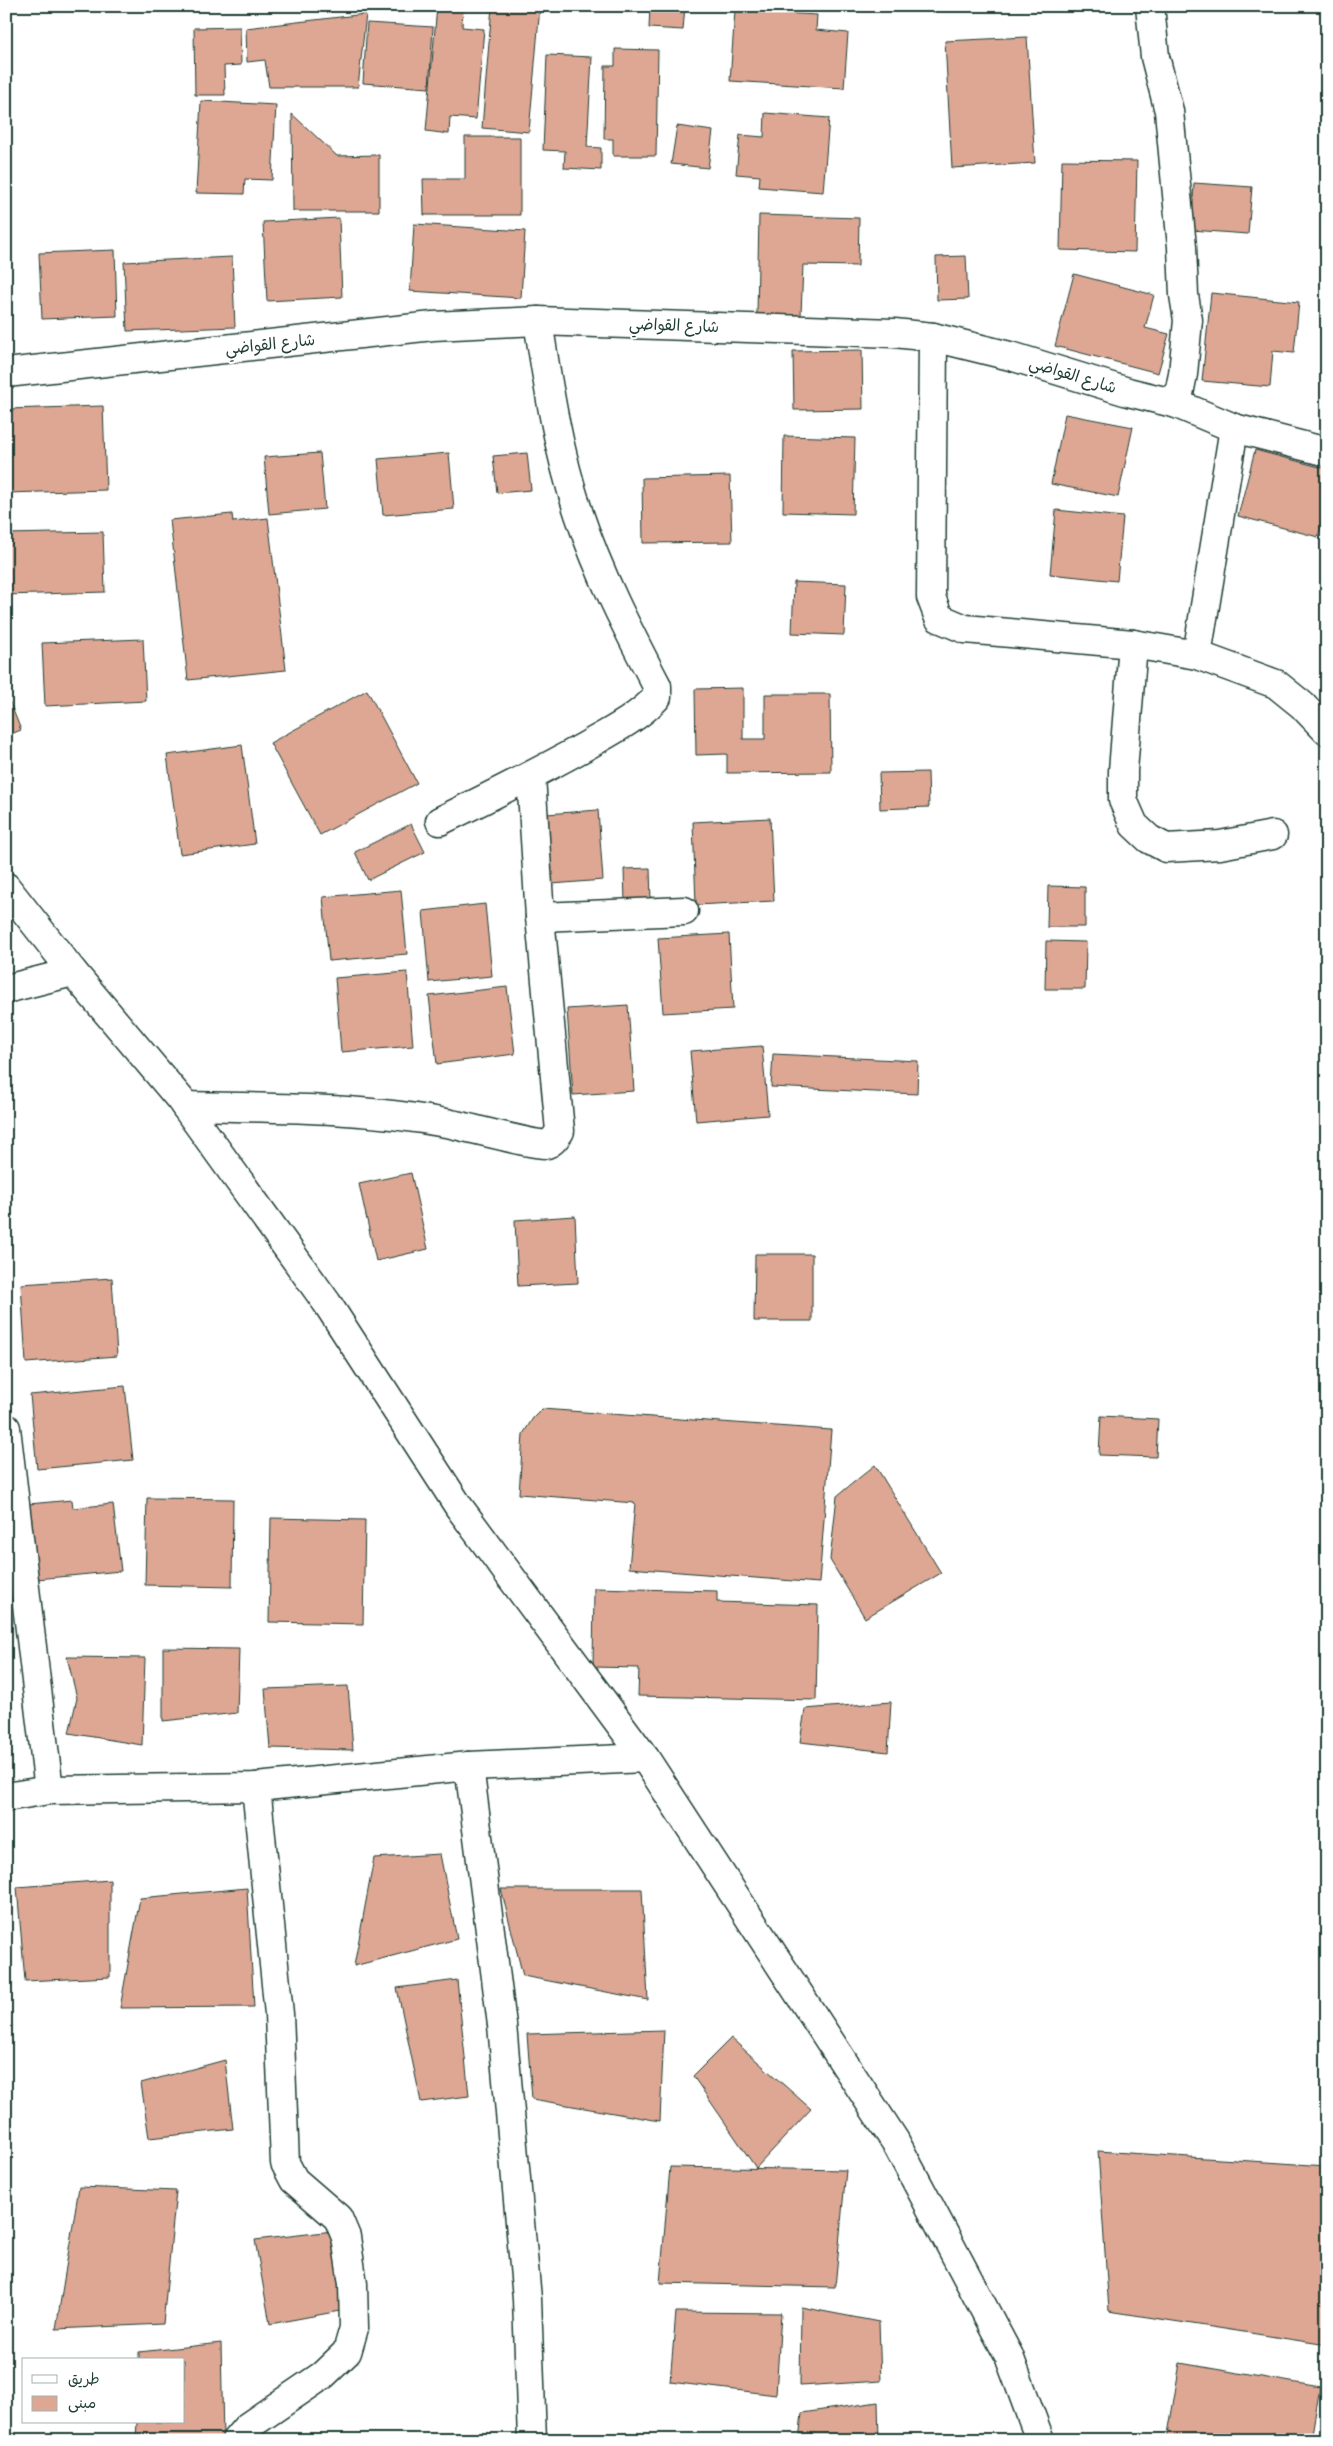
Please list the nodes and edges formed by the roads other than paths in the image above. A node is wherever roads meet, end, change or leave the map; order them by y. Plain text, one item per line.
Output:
1 (1150, 6) edge
2 (538, 321) junction
3 (934, 337) junction
4 (6, 373) edge
5 (1177, 404) junction
6 (1234, 428) junction
7 (1327, 452) edge
8 (1133, 644) junction
9 (1197, 655) junction
10 (1327, 730) edge
11 (531, 776) junction
12 (440, 821) dead end
13 (1273, 835) dead end
14 (6, 887) edge
15 (684, 911) dead end
16 (540, 917) junction
17 (73, 972) junction
18 (6, 989) edge
19 (185, 1106) junction
20 (6, 1428) edge
21 (645, 1758) junction
22 (469, 1766) junction
23 (256, 1787) junction
24 (49, 1790) junction
25 (6, 1797) edge
26 (236, 2440) edge
27 (532, 2440) edge
28 (1040, 2440) edge

1 - 5 street
2 - 3 street, شارع القواضي
2 - 4 street, شارع القواضي
2 - 11 street
3 - 5 street, شارع القواضي
3 - 8 street
5 - 6 street, شارع القواضي
6 - 7 street, شارع القواضي
6 - 9 street
8 - 9 street
8 - 13 street
9 - 10 street
11 - 12 street
11 - 16 street
14 - 17 street
15 - 16 street
16 - 19 street
17 - 18 street
17 - 19 street
19 - 21 street
20 - 24 street
21 - 22 street
21 - 28 street
22 - 23 street
22 - 27 street
23 - 24 street
23 - 26 street
24 - 25 street

